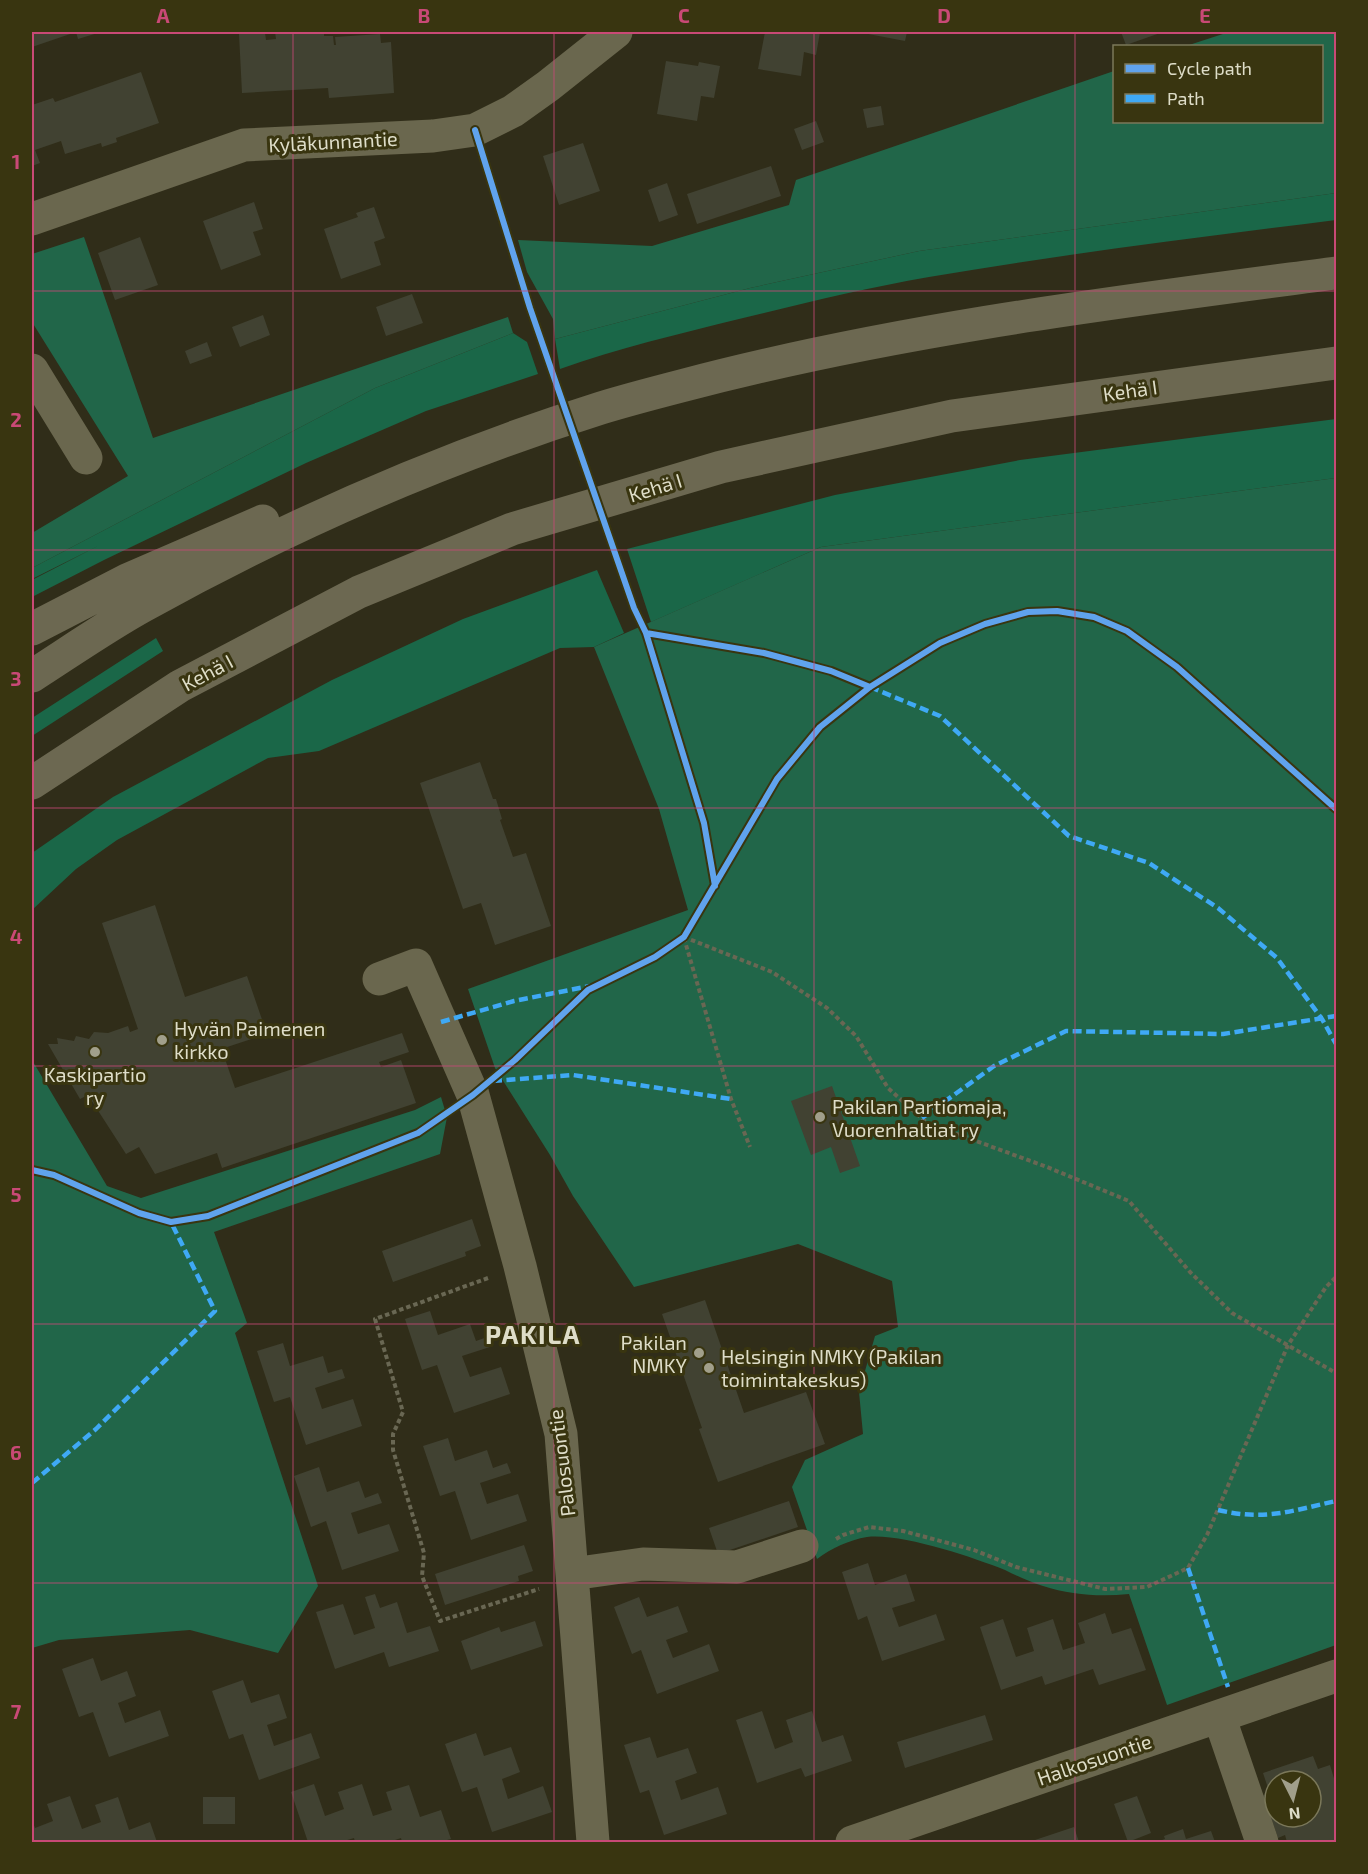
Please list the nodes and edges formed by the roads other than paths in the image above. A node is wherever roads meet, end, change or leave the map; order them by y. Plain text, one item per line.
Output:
1 (616, 32) edge
2 (32, 219) edge
3 (1336, 273) edge
4 (1336, 363) edge
5 (32, 370) edge
6 (487, 446) junction
7 (86, 458) dead end
8 (32, 629) edge
9 (32, 676) edge
10 (32, 783) edge
11 (379, 979) dead end
12 (794, 1548) road end
13 (572, 1576) junction
14 (1336, 1676) edge
15 (1219, 1716) junction
16 (593, 1842) edge
17 (852, 1842) edge
18 (1262, 1842) edge

1 - 2 street, Kyläkunnantie
3 - 6 highway
4 - 10 highway, Kehä I
5 - 7 street
6 - 8 highway
6 - 9 highway
11 - 13 street, Palosuontie
12 - 13 street
13 - 16 street, Palosuontie
14 - 15 street, Halkosuontie
15 - 17 street, Halkosuontie
15 - 18 street

